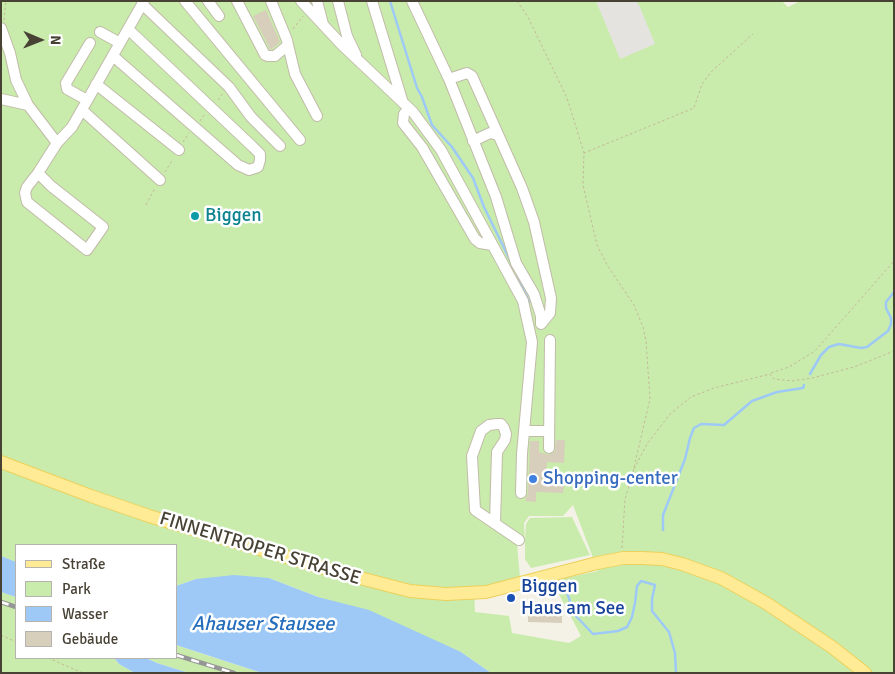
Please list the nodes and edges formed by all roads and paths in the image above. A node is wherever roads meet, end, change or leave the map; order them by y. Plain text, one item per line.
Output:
1 (6, 1) edge
2 (186, 1) edge
3 (208, 1) edge
4 (237, 1) edge
5 (271, 1) edge
6 (301, 1) edge
7 (318, 1) edge
8 (338, 1) edge
9 (372, 1) edge
10 (412, 1) edge
11 (518, 1) edge
12 (143, 2) edge
13 (307, 6) edge
14 (219, 16) dead end
15 (323, 25) junction
16 (128, 29) junction
17 (2, 30) edge
18 (100, 32) dead end
19 (753, 34) dead end
20 (90, 43) dead end
21 (120, 43) junction
22 (287, 43) junction
23 (112, 56) junction
24 (358, 61) junction
25 (449, 79) junction
26 (96, 84) junction
27 (1, 100) edge
28 (87, 100) junction
29 (28, 105) junction
30 (406, 106) junction
31 (82, 110) junction
32 (317, 116) dead end
33 (498, 135) junction
34 (300, 140) dead end
35 (473, 141) junction
36 (57, 143) junction
37 (280, 146) dead end
38 (179, 150) dead end
39 (584, 153) junction
40 (38, 173) junction
41 (160, 180) dead end
42 (492, 245) junction
43 (894, 260) edge
44 (541, 324) junction
45 (529, 329) junction
46 (550, 340) dead end
47 (894, 351) edge
48 (770, 374) junction
49 (524, 431) junction
50 (549, 431) junction
51 (549, 448) dead end
52 (1, 462) edge
53 (633, 472) junction
54 (521, 493) dead end
55 (495, 524) junction
56 (519, 540) dead end
57 (623, 558) junction
58 (1, 635) edge
59 (15, 642) edge
60 (50, 659) edge
61 (83, 673) edge
62 (865, 673) edge

1 - 17 path
2 - 34 lane
3 - 14 lane
4 - 22 lane
5 - 22 lane
6 - 13 lane
7 - 15 lane
8 - 24 lane
9 - 30 lane
10 - 25 lane
11 - 39 path
12 - 16 lane
12 - 37 lane
13 - 15 lane
13 - 22 path
15 - 24 lane
16 - 21 lane
16 - 23 lane
17 - 29 lane
18 - 21 lane
19 - 39 path
20 - 28 lane
21 - 23 lane
22 - 32 lane
23 - 26 lane
24 - 30 lane
25 - 33 lane
25 - 35 lane
26 - 28 lane
26 - 38 lane
27 - 29 lane
28 - 31 lane
29 - 36 lane
30 - 42 lane
30 - 42 lane
31 - 36 lane
31 - 41 lane
33 - 35 lane
33 - 44 lane
35 - 44 lane
36 - 40 lane
39 - 53 path
40 - 40 lane
42 - 45 lane
43 - 48 path
44 - 45 lane
45 - 49 lane
46 - 50 lane
47 - 48 path
48 - 53 path
49 - 50 lane
49 - 54 lane
50 - 51 lane
52 - 57 main road, FINNENTROPER STRASSE
53 - 57 path
55 - 55 lane
55 - 56 lane
57 - 62 main road, FINNENTROPER STRASSE
58 - 59 path
60 - 61 path

